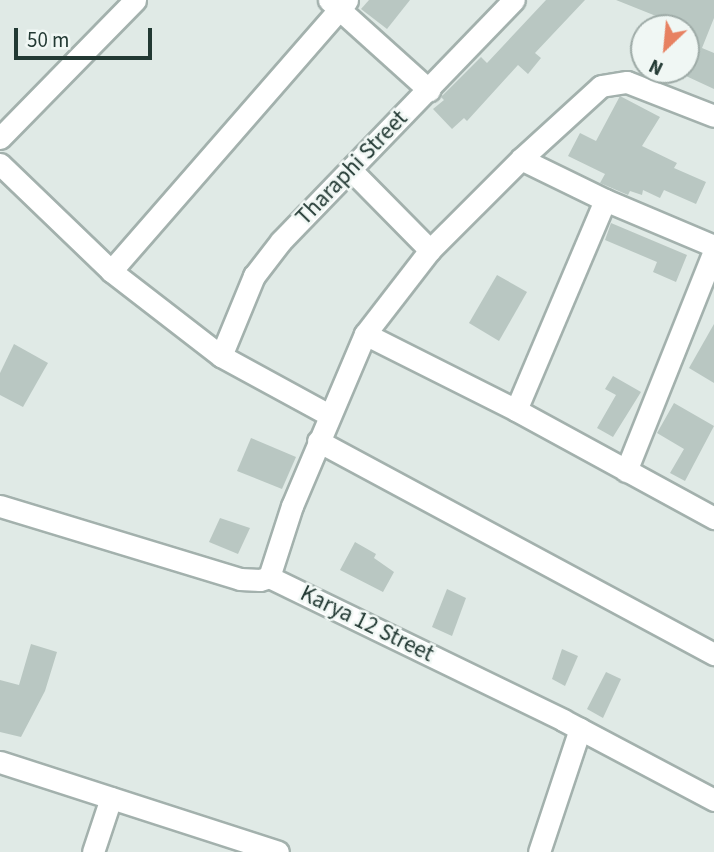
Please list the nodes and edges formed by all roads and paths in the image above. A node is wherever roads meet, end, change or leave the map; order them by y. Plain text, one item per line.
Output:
1 (514, 0) edge
2 (338, 3) edge
3 (121, 4) edge
4 (429, 90) junction
5 (714, 116) edge
6 (0, 138) edge
7 (521, 159) junction
8 (0, 164) edge
9 (351, 169) junction
10 (606, 200) junction
11 (714, 246) edge
12 (430, 250) junction
13 (714, 251) edge
14 (111, 271) junction
15 (365, 334) junction
16 (221, 356) junction
17 (516, 410) junction
18 (329, 415) junction
19 (318, 441) junction
20 (626, 471) junction
21 (0, 506) edge
22 (714, 518) edge
23 (269, 577) junction
24 (714, 654) edge
25 (580, 729) junction
26 (0, 762) edge
27 (111, 798) junction
28 (714, 800) edge
29 (93, 852) edge
30 (278, 852) edge
31 (539, 852) edge

1 - 4 street, Tharaphi Street
2 - 4 street
2 - 14 street
3 - 6 street
4 - 9 street, Tharaphi Street
5 - 7 street
7 - 10 street
7 - 12 street
8 - 14 street
9 - 12 street
9 - 16 street, Tharaphi Street
10 - 11 street
10 - 17 street
12 - 15 street
13 - 20 street
14 - 16 street
15 - 17 street
15 - 18 street
16 - 18 street
17 - 20 street
18 - 19 street
19 - 23 street
19 - 24 street
20 - 22 street
21 - 23 street, Karya 12 Street
23 - 25 street, Karya 12 Street
25 - 28 street, Karya 12 Street
25 - 31 street
26 - 27 street
27 - 29 street
27 - 30 street

